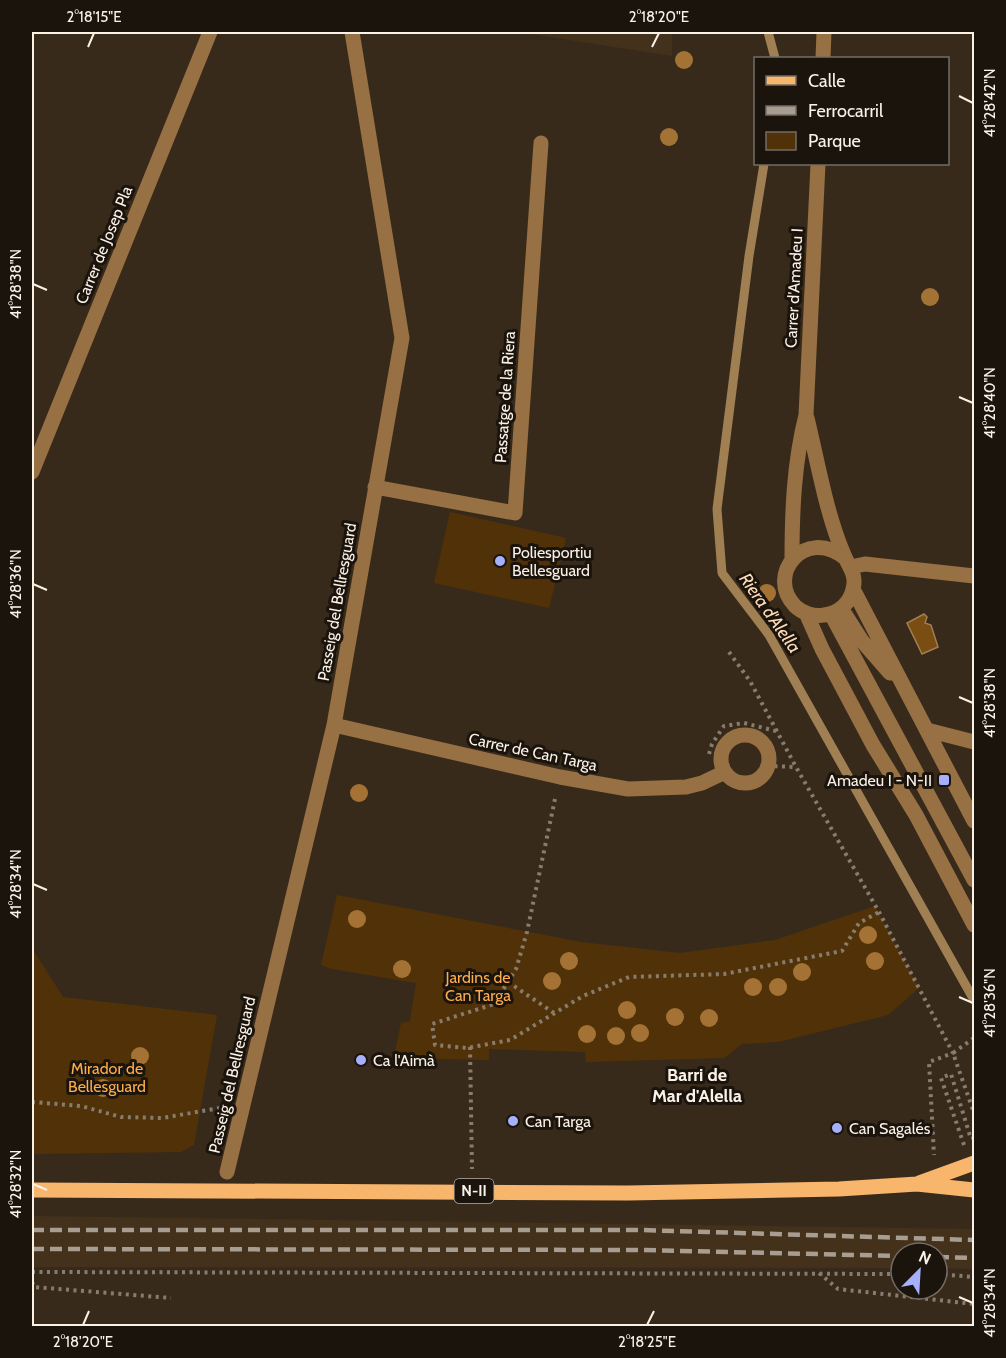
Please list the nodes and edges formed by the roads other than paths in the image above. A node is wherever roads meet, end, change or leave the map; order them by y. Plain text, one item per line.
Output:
1 (210, 32) edge
2 (352, 32) edge
3 (824, 32) edge
4 (823, 57) edge
5 (541, 143) dead end
6 (818, 165) edge
7 (806, 415) junction
8 (32, 472) edge
9 (375, 487) junction
10 (792, 559) junction
11 (848, 562) junction
12 (975, 576) edge
13 (854, 589) junction
14 (836, 611) junction
15 (806, 613) junction
16 (907, 694) junction
17 (334, 725) junction
18 (927, 730) junction
19 (975, 742) edge
20 (725, 772) junction
21 (975, 821) edge
22 (975, 880) edge
23 (975, 925) edge
24 (975, 1162) edge
25 (227, 1172) dead end
26 (917, 1184) junction
27 (32, 1190) edge
28 (975, 1190) edge

1 - 8 street, Carrer de Josep Pla
2 - 9 street, Passeig del Bellresguard
3 - 4 street
5 - 9 street, Passatge de la Riera
6 - 7 street, Carrer d'Amadeu I
7 - 10 street, Carrer d'Amadeu I
7 - 11 street, Carrer d'Amadeu I
9 - 17 street, Passeig del Bellresguard
10 - 11 street
10 - 15 street, Carrer d'Amadeu I
11 - 12 street
11 - 13 street, Carrer d'Amadeu I
13 - 14 street
13 - 16 street, Carrer d'Amadeu I
14 - 15 street
14 - 16 street, Carrer d'Amadeu I
14 - 22 street
15 - 23 street, Carrer d'Amadeu I
16 - 18 street, Carrer d'Amadeu I
17 - 20 street, Carrer de Can Targa
17 - 25 street, Passeig del Bellresguard
18 - 19 street
18 - 21 street, Carrer d'Amadeu I
20 - 20 street
24 - 26 main road, N-II
26 - 27 main road, N-II
26 - 28 main road, N-II

